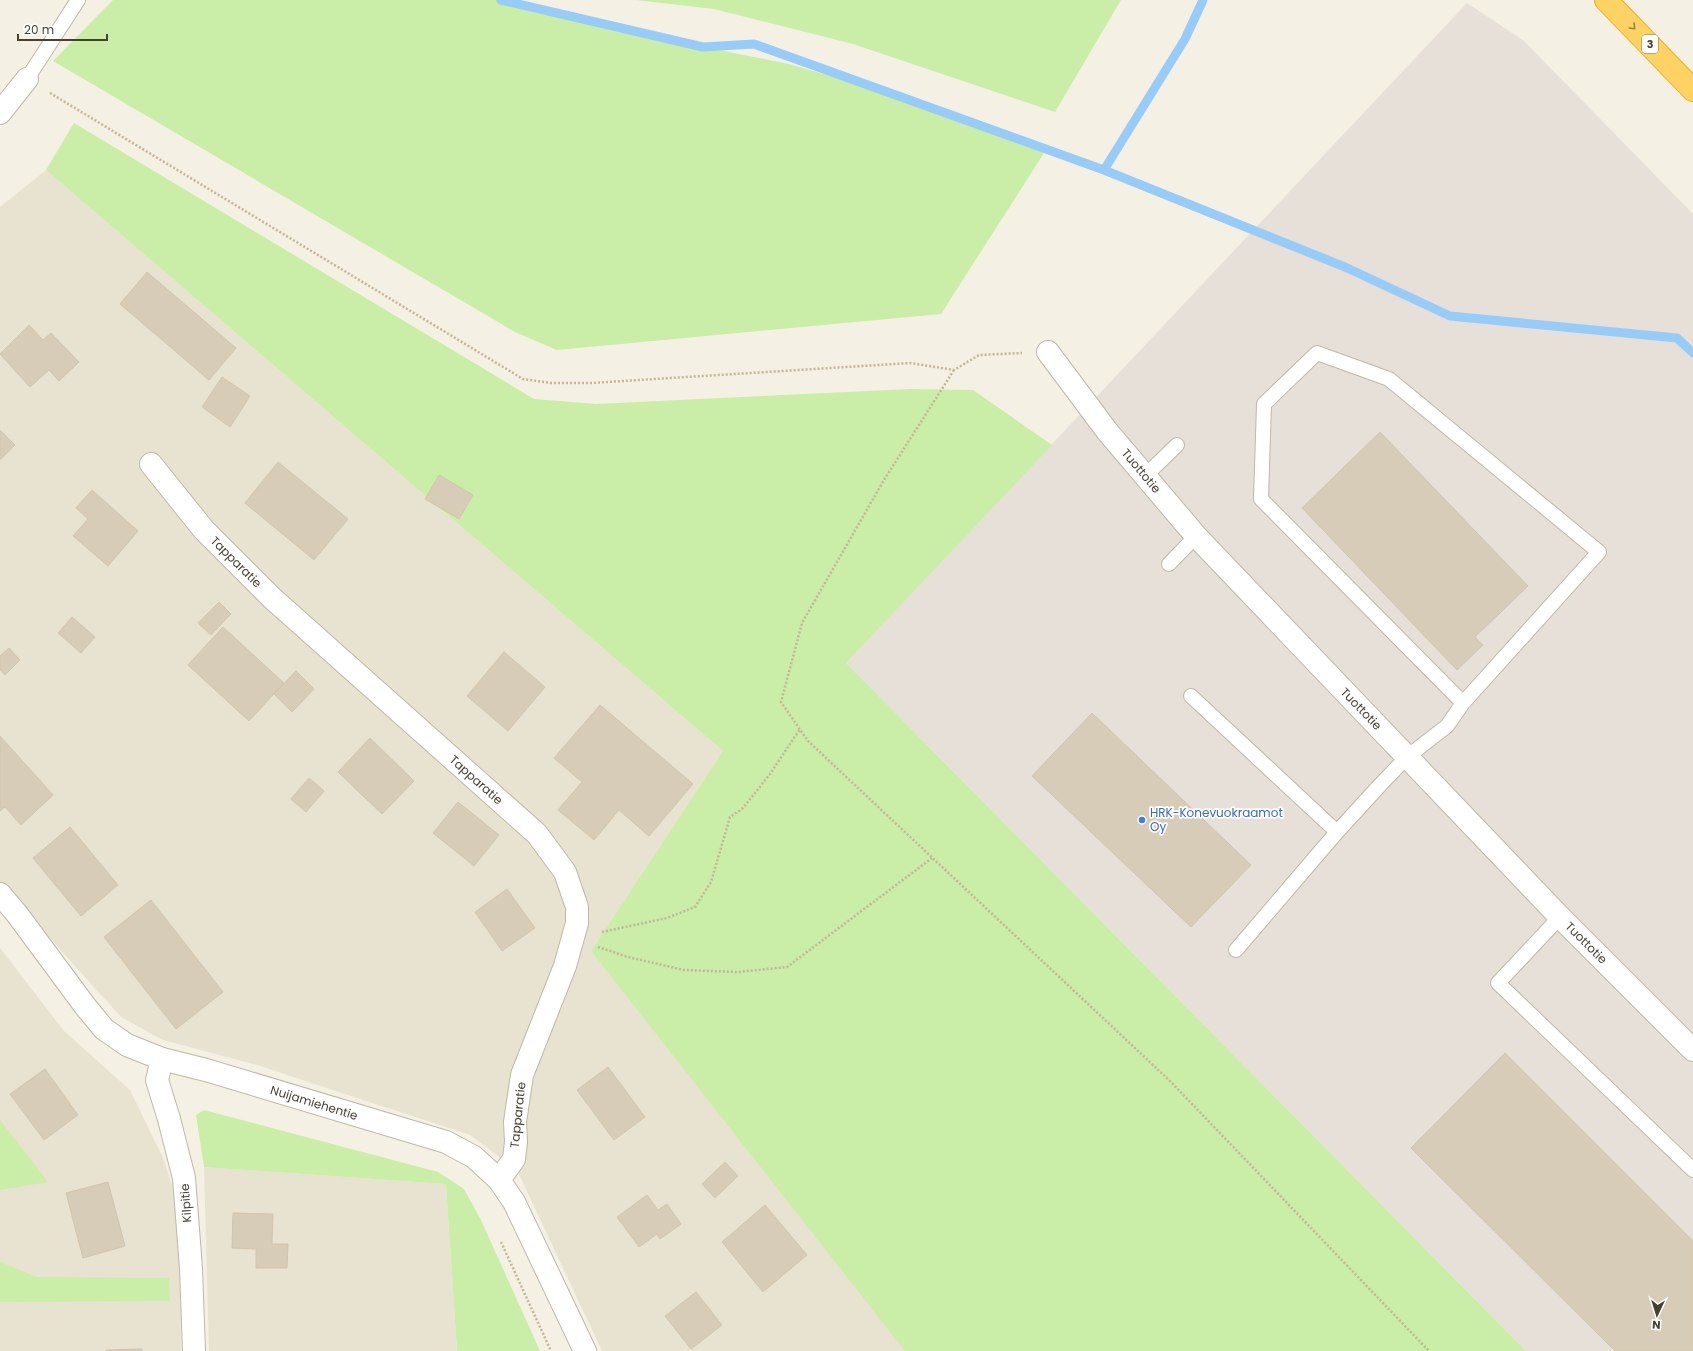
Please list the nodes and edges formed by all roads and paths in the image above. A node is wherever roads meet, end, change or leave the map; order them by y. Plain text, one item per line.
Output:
1 (78, 0) edge
2 (1606, 0) edge
3 (28, 79) junction
4 (1693, 90) edge
5 (0, 113) edge
6 (1048, 352) joint
7 (954, 370) junction
8 (1178, 446) dead end
9 (151, 464) dead end
10 (1145, 476) junction
11 (1196, 536) junction
12 (1169, 564) dead end
13 (1191, 696) dead end
14 (1463, 703) junction
15 (800, 729) junction
16 (1407, 757) junction
17 (1337, 832) junction
18 (932, 858) junction
19 (0, 894) edge
20 (1560, 917) junction
21 (573, 938) junction
22 (1236, 950) dead end
23 (1693, 1050) edge
24 (162, 1059) junction
25 (1693, 1170) edge
26 (499, 1180) junction
27 (499, 1236) dead end
28 (194, 1351) edge
29 (551, 1351) edge
30 (585, 1351) edge
31 (1429, 1351) edge

1 - 3 lane
2 -> 4 highway, 3
3 - 5 street
3 - 7 path
6 - 7 path
6 - 10 street, Tuottotie
7 - 15 path
8 - 10 lane
9 - 21 street, Tapparatie
10 - 11 street, Tuottotie
11 - 12 lane
11 - 16 street, Tuottotie
13 - 17 lane
14 - 14 lane
14 - 16 lane
15 - 18 path
15 - 21 path
16 - 17 lane
16 - 20 street, Tuottotie
17 - 22 lane
18 - 21 path
18 - 31 path
19 - 24 street, Nuijamiehentie
20 - 23 street, Tuottotie
20 - 25 lane
21 - 26 street, Tapparatie
24 - 26 street, Nuijamiehentie
24 - 28 street, Kilpitie
26 - 30 street, Nuijamiehentie
27 - 29 path

